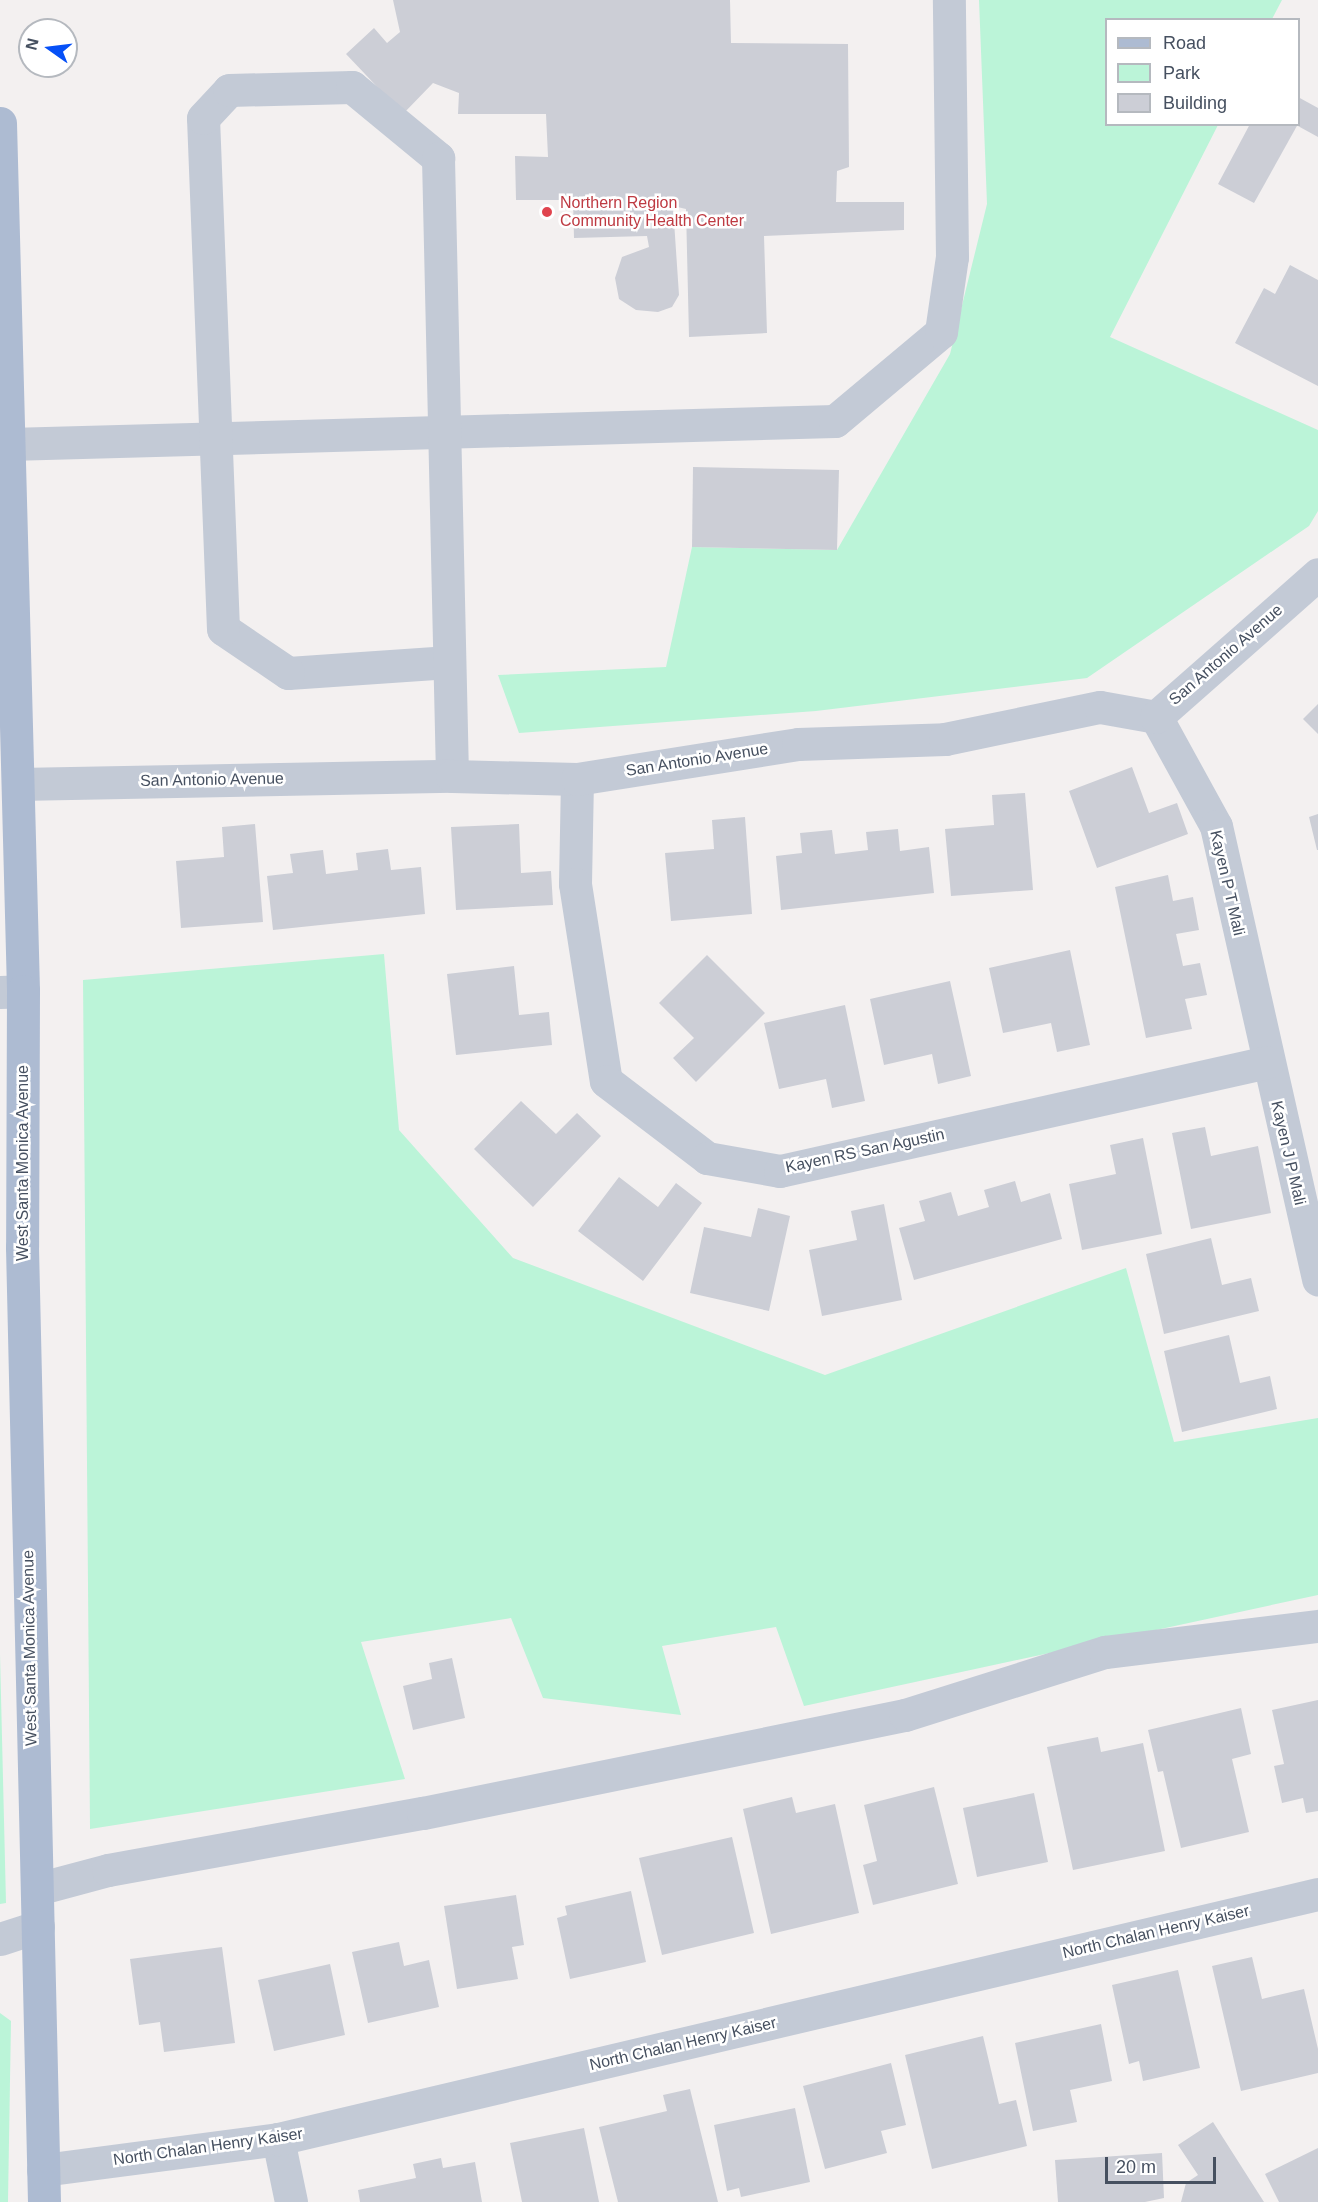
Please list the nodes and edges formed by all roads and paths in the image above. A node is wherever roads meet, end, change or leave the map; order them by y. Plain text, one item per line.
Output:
1 (949, 0) edge
2 (0, 123) edge
3 (444, 432) junction
4 (215, 438) junction
5 (9, 444) junction
6 (1318, 574) edge
7 (449, 662) junction
8 (1156, 717) junction
9 (452, 776) junction
10 (577, 779) junction
11 (18, 784) junction
12 (11, 991) edge
13 (1267, 1062) junction
14 (1318, 1280) edge
15 (1318, 1626) edge
16 (37, 1889) junction
17 (1318, 1894) edge
18 (38, 1927) junction
19 (0, 1939) edge
20 (278, 2139) junction
21 (44, 2186) edge
22 (291, 2202) edge

1 - 3 street
2 - 5 main road, West Santa Monica Avenue
3 - 4 street
3 - 4 street
3 - 7 street
4 - 5 street
4 - 7 street
5 - 11 main road, West Santa Monica Avenue
6 - 8 street, San Antonio Avenue
7 - 9 street
8 - 10 street, San Antonio Avenue
8 - 13 street, Kayen P T Mali
9 - 10 street, San Antonio Avenue
9 - 11 street, San Antonio Avenue
10 - 13 street, Kayen RS San Agustin
11 - 12 main road, West Santa Monica Avenue
12 - 16 main road, West Santa Monica Avenue
13 - 14 street, Kayen J P Mali
15 - 16 street
16 - 18 main road, West Santa Monica Avenue
17 - 20 street, North Chalan Henry Kaiser
18 - 19 street
18 - 21 main road, West Santa Monica Avenue
20 - 21 street, North Chalan Henry Kaiser
20 - 22 street

